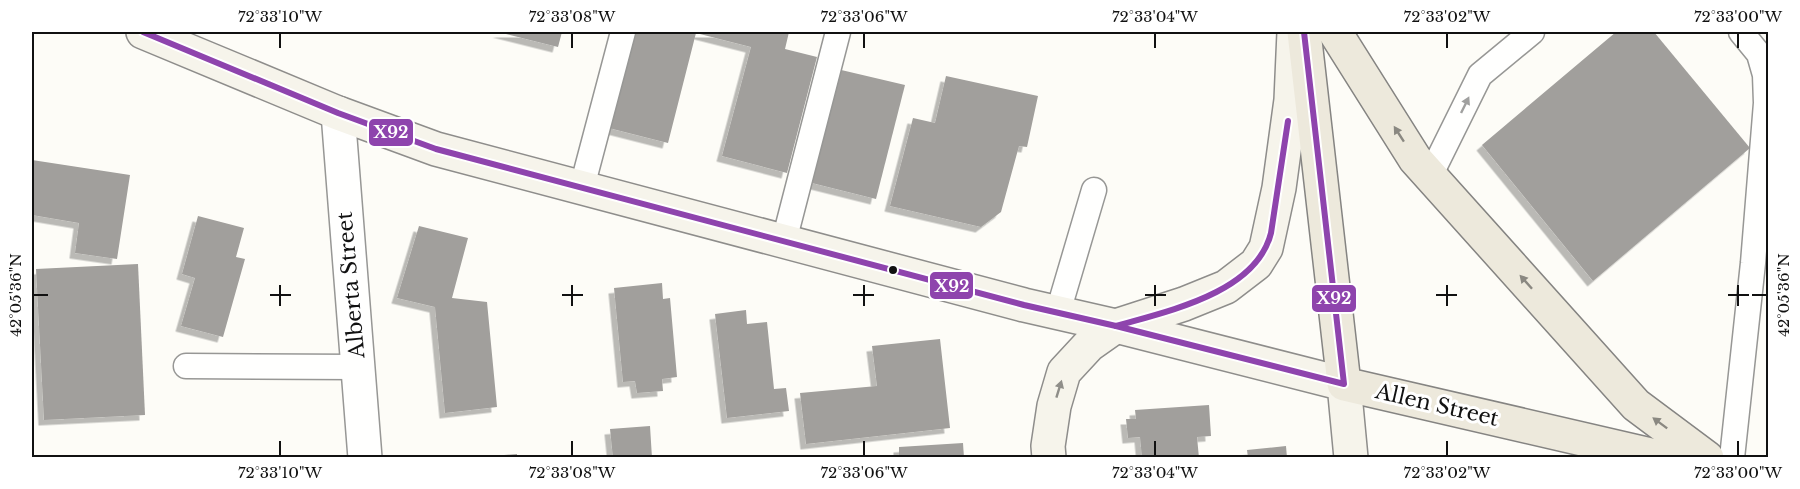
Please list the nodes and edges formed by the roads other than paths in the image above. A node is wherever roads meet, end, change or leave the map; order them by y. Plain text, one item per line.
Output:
1 (142, 32) edge
2 (623, 32) edge
3 (838, 32) edge
4 (1294, 32) edge
5 (1304, 32) edge
6 (1335, 32) edge
7 (1741, 32) edge
8 (1523, 39) edge
9 (338, 113) junction
10 (1430, 176) junction
11 (582, 187) junction
12 (1094, 190) dead end
13 (784, 241) junction
14 (1058, 312) junction
15 (1116, 326) junction
16 (186, 366) dead end
17 (358, 367) junction
18 (1344, 384) junction
19 (365, 458) edge
20 (1049, 458) edge
21 (1351, 458) edge
22 (1664, 458) edge
23 (1707, 458) edge
24 (1732, 458) edge

1 - 9 main road, Allen Street
2 - 11 lane
3 - 13 lane
4 - 15 main road
5 - 18 main road
10 -> 6 main road
7 - 24 lane
10 -> 8 lane
9 - 11 main road, Allen Street
9 - 17 street, Alberta Street
23 -> 10 main road
11 - 13 main road, Allen Street
12 - 14 lane
13 - 14 main road, Allen Street
14 - 15 main road, Allen Street
15 - 18 main road, Allen Street
20 -> 15 main road
16 - 17 lane
17 - 19 street, Alberta Street
18 - 21 main road
18 - 22 main road, Allen Street

